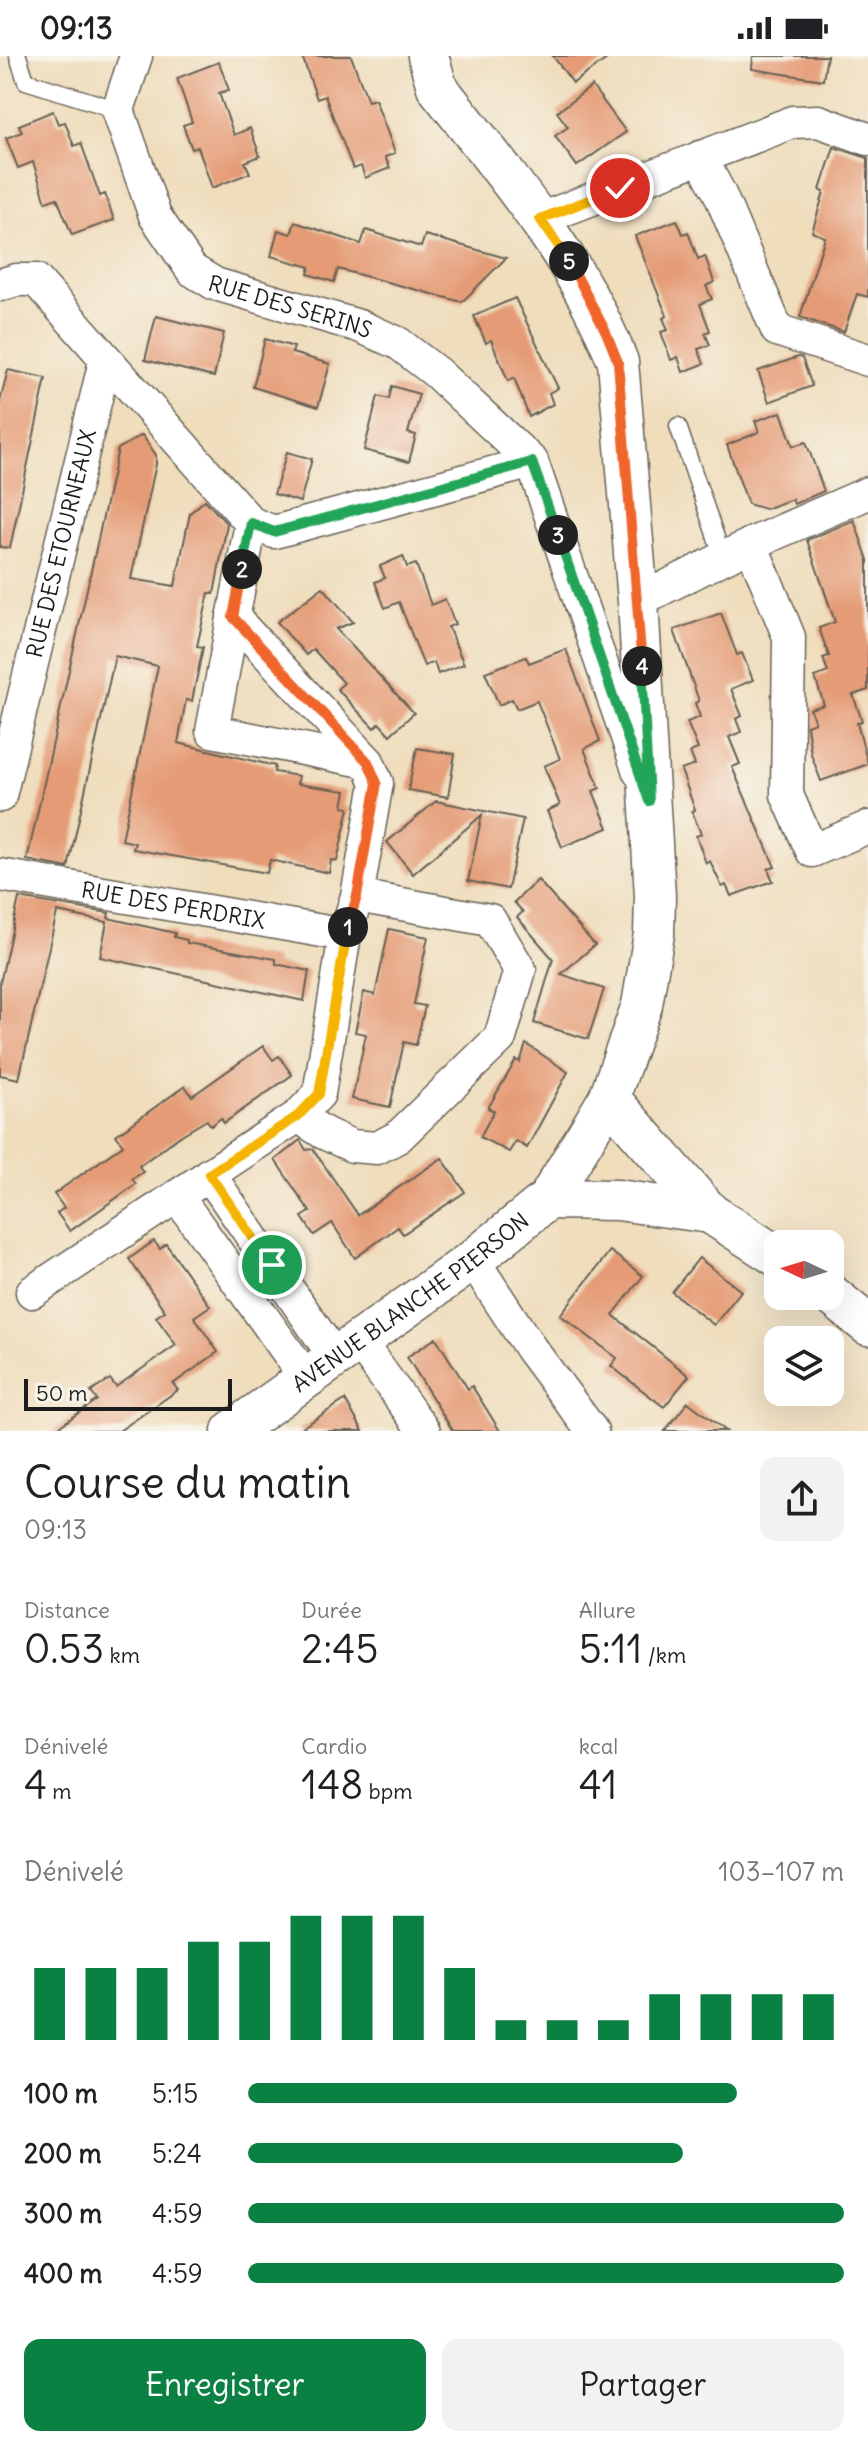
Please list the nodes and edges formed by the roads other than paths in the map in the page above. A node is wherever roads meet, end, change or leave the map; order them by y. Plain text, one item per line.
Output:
1 (18, 56) edge
2 (136, 56) edge
3 (428, 56) edge
4 (118, 110) junction
5 (868, 139) edge
6 (700, 157) junction
7 (540, 219) junction
8 (0, 285) edge
9 (868, 360) edge
10 (105, 361) junction
11 (678, 426) dead end
12 (532, 462) junction
13 (868, 493) edge
14 (251, 523) junction
15 (737, 551) junction
16 (638, 601) junction
17 (233, 617) junction
18 (368, 762) junction
19 (2, 782) edge
20 (649, 801) junction
21 (868, 827) edge
22 (0, 875) edge
23 (357, 896) junction
24 (345, 935) junction
25 (609, 1098) junction
26 (298, 1116) junction
27 (209, 1174) junction
28 (177, 1196) junction
29 (548, 1199) junction
30 (710, 1213) junction
31 (764, 1248) edge
32 (473, 1260) junction
33 (844, 1284) edge
34 (868, 1288) edge
35 (32, 1292) dead end
36 (844, 1305) edge
37 (868, 1325) edge
38 (333, 1358) junction
39 (232, 1431) edge
40 (424, 1431) edge
41 (592, 1431) edge

1 - 4 lane
2 - 4 street
3 - 7 street, AVENUE BLANCHE PIERSON
4 - 12 street, RUE DES SERINS
5 - 6 street
6 - 7 street
6 - 9 street
7 - 16 street, AVENUE BLANCHE PIERSON
8 - 10 street
10 - 14 street
10 - 19 street, RUE DES ETOURNEAUX
11 - 15 lane
12 - 14 street
12 - 20 street, RUE DES SERINS
13 - 15 street
14 - 17 street
15 - 16 street
15 - 21 street
16 - 20 street, AVENUE BLANCHE PIERSON
17 - 18 street
17 - 18 street
18 - 23 street
20 - 25 street, AVENUE BLANCHE PIERSON
22 - 24 street, RUE DES PERDRIX
23 - 24 street
23 - 26 street
24 - 26 street
25 - 29 street, AVENUE BLANCHE PIERSON
25 - 30 street
26 - 27 street
27 - 28 street
27 - 38 street
28 - 35 street
28 - 38 street
29 - 30 street
29 - 32 street, AVENUE BLANCHE PIERSON
30 - 31 street
32 - 38 street, AVENUE BLANCHE PIERSON
32 - 41 street
33 - 34 street
36 - 37 street
38 - 39 street, AVENUE BLANCHE PIERSON
38 - 40 street

